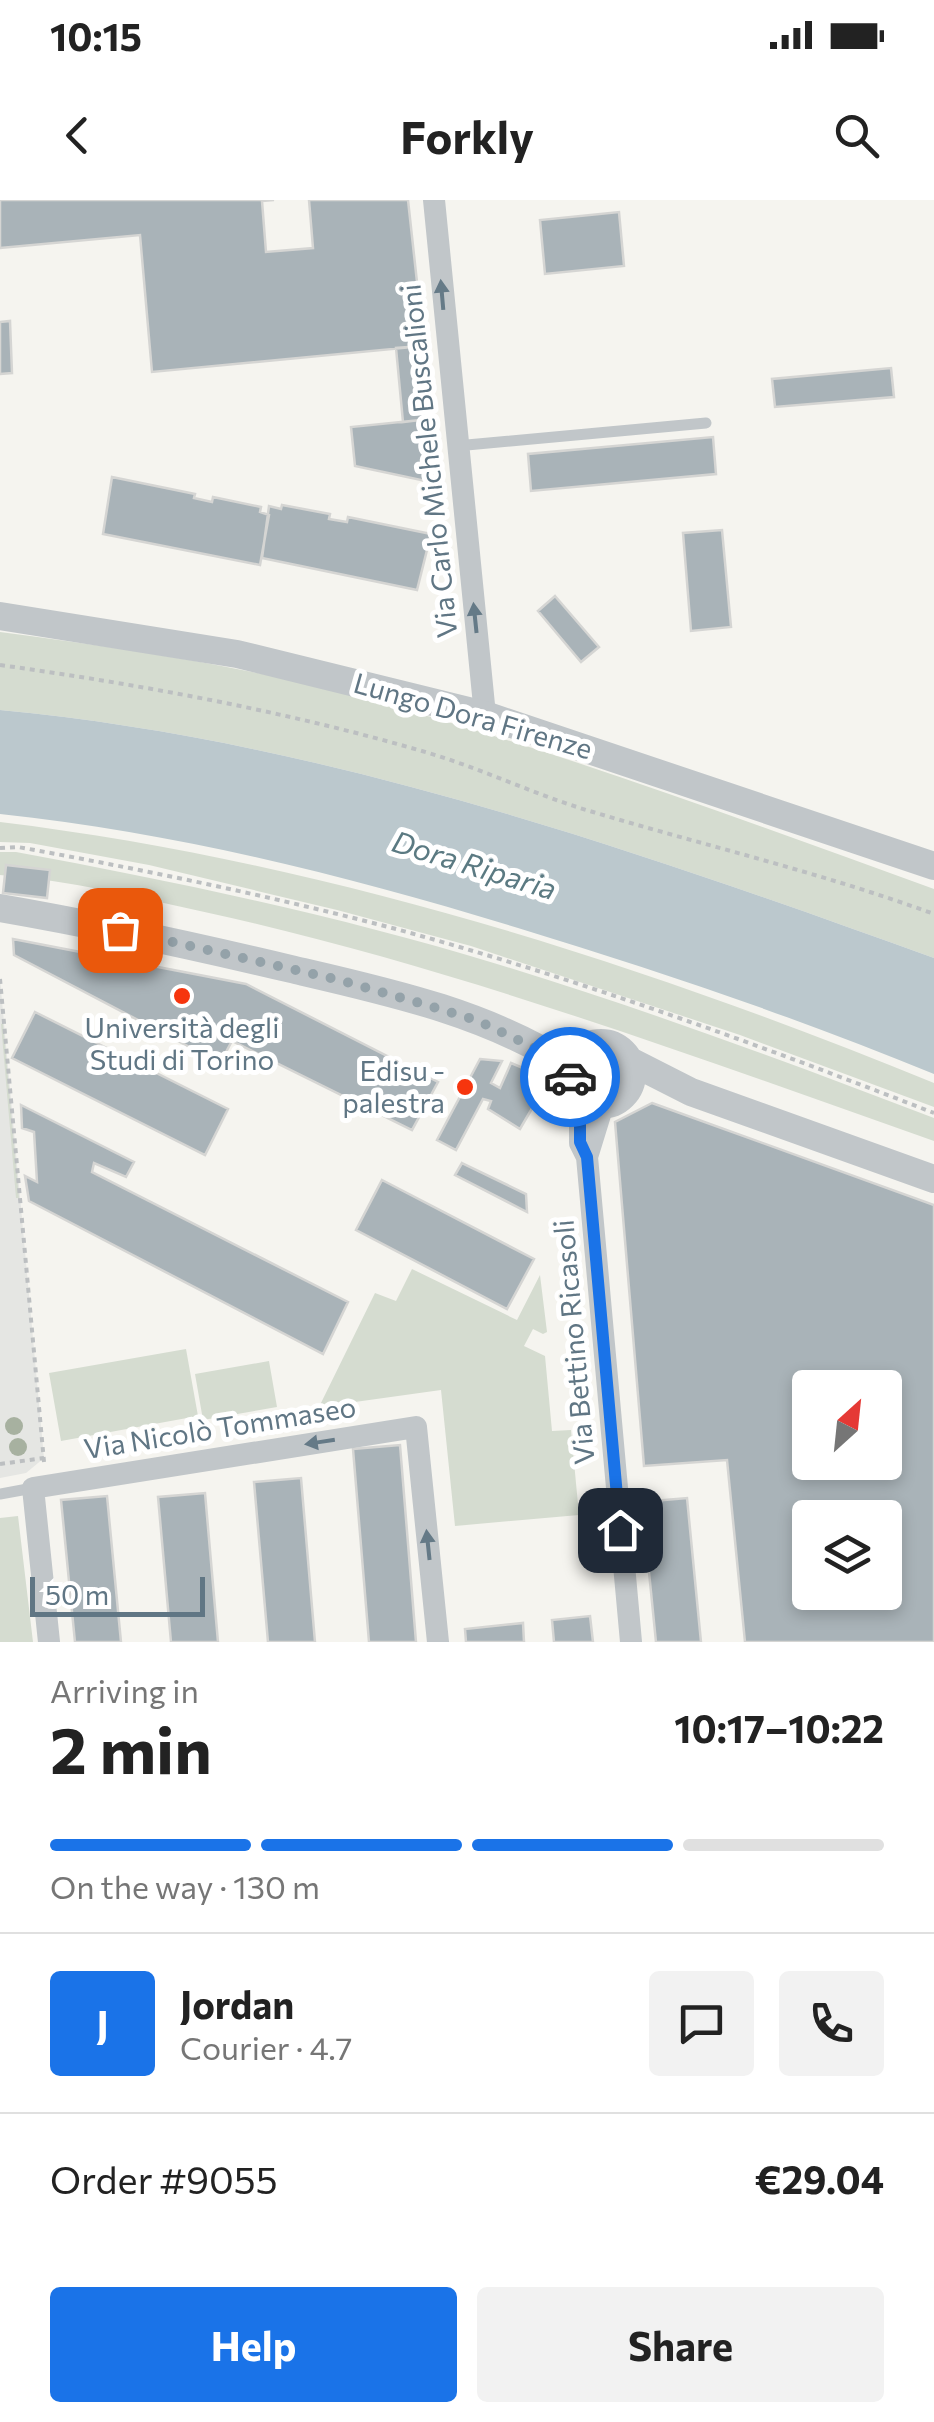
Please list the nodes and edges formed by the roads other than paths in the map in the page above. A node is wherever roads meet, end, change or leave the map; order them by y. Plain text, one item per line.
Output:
1 (434, 200) edge
2 (706, 423) dead end
3 (456, 446) junction
4 (0, 616) edge
5 (485, 715) junction
6 (934, 866) edge
7 (0, 908) edge
8 (630, 1062) junction
9 (570, 1067) junction
10 (691, 1092) junction
11 (603, 1099) junction
12 (934, 1178) edge
13 (40, 1487) junction
14 (0, 1494) edge
15 (49, 1642) edge
16 (438, 1642) edge
17 (630, 1642) edge

3 -> 1 street, Via Carlo Michele Buscalioni
2 - 3 lane
5 -> 3 street, Via Carlo Michele Buscalioni
4 - 5 street, Lungo Dora Firenze
5 - 6 street, Lungo Dora Firenze
7 - 9 street
8 - 9 street
8 - 10 street
8 - 11 street
9 - 11 street
10 - 11 street
10 - 12 street
11 - 17 street, Via Bettino Ricasoli
13 - 14 lane
13 - 15 street
16 -> 13 street, Via Nicolò Tommaseo

